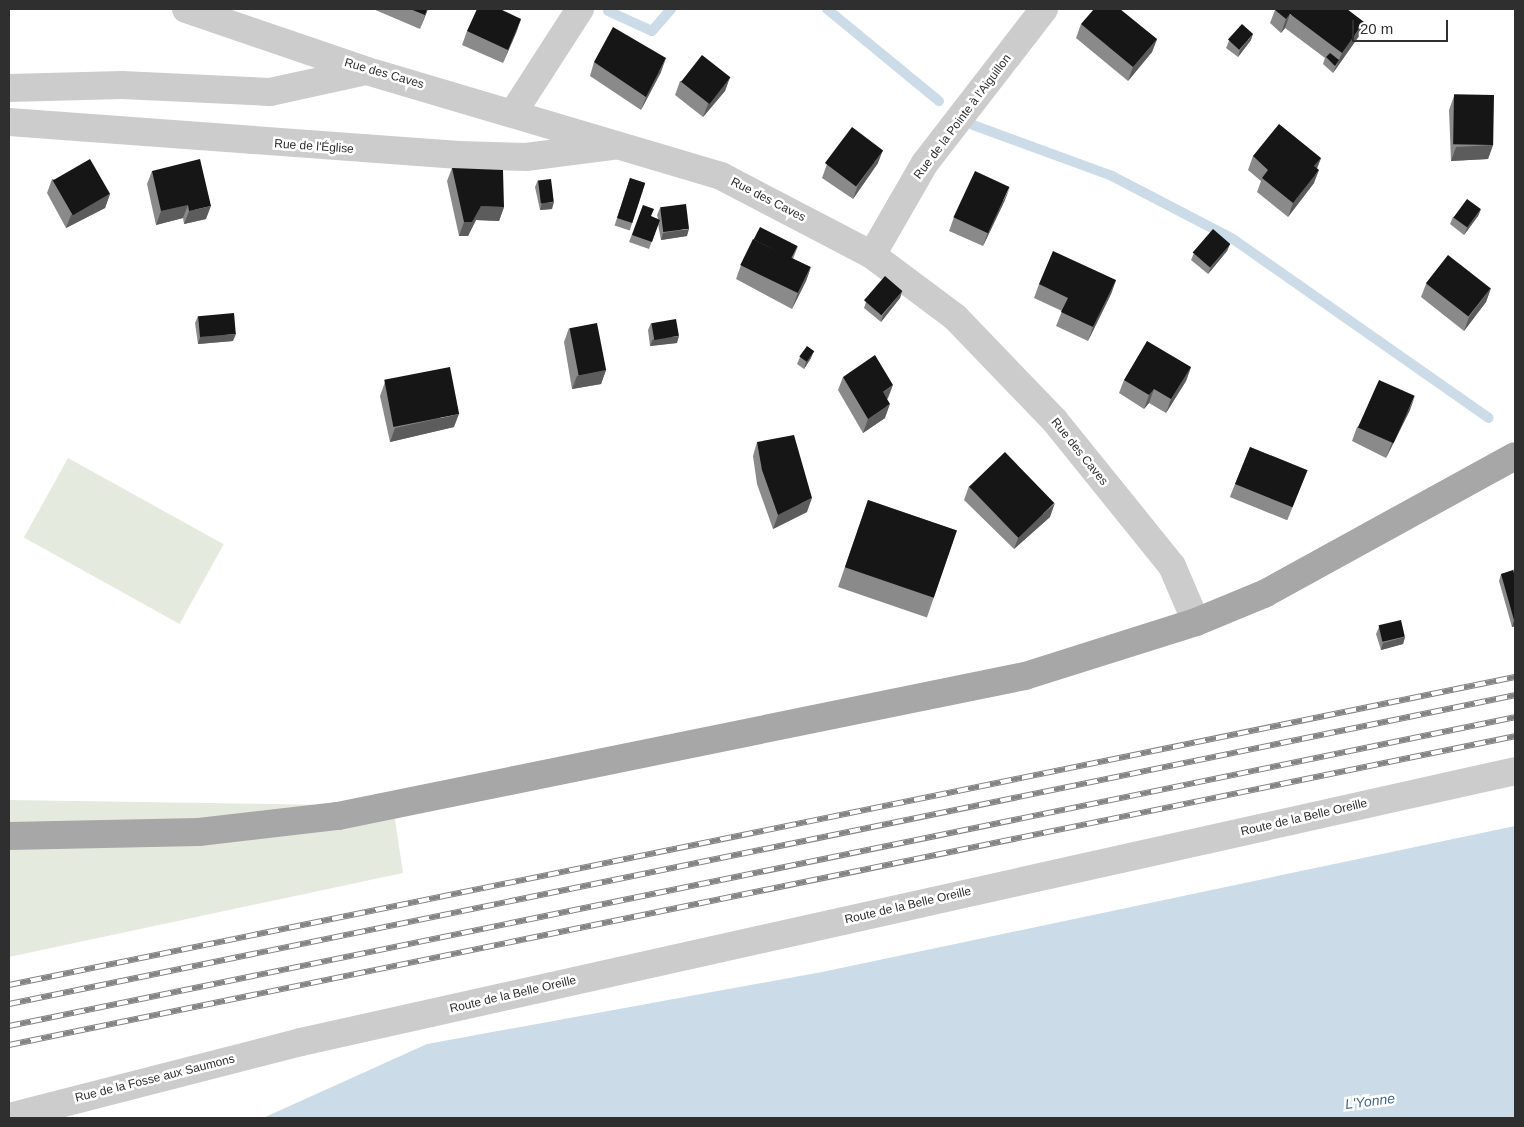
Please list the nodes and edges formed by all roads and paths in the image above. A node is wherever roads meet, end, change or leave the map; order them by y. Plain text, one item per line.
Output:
1 (186, 9) edge
2 (580, 9) edge
3 (1044, 9) edge
4 (367, 71) junction
5 (9, 88) edge
6 (513, 113) junction
7 (9, 122) edge
8 (620, 145) junction
9 (872, 255) junction
10 (1512, 461) edge
11 (1196, 622) junction
12 (1515, 771) edge
13 (9, 836) edge
14 (301, 1042) joint
15 (9, 1117) edge

1 - 4 street, Rue des Caves
2 - 6 street
3 - 9 street, Rue de la Pointe à l'Aiguillon
4 - 5 street
4 - 6 street, Rue des Caves
6 - 8 street, Rue des Caves
7 - 8 street, Rue de l'Église
8 - 9 street, Rue des Caves
9 - 11 street, Rue des Caves
10 - 11 main road
11 - 13 main road
12 - 14 street, Route de la Belle Oreille
14 - 15 street, Rue de la Fosse aux Saumons

